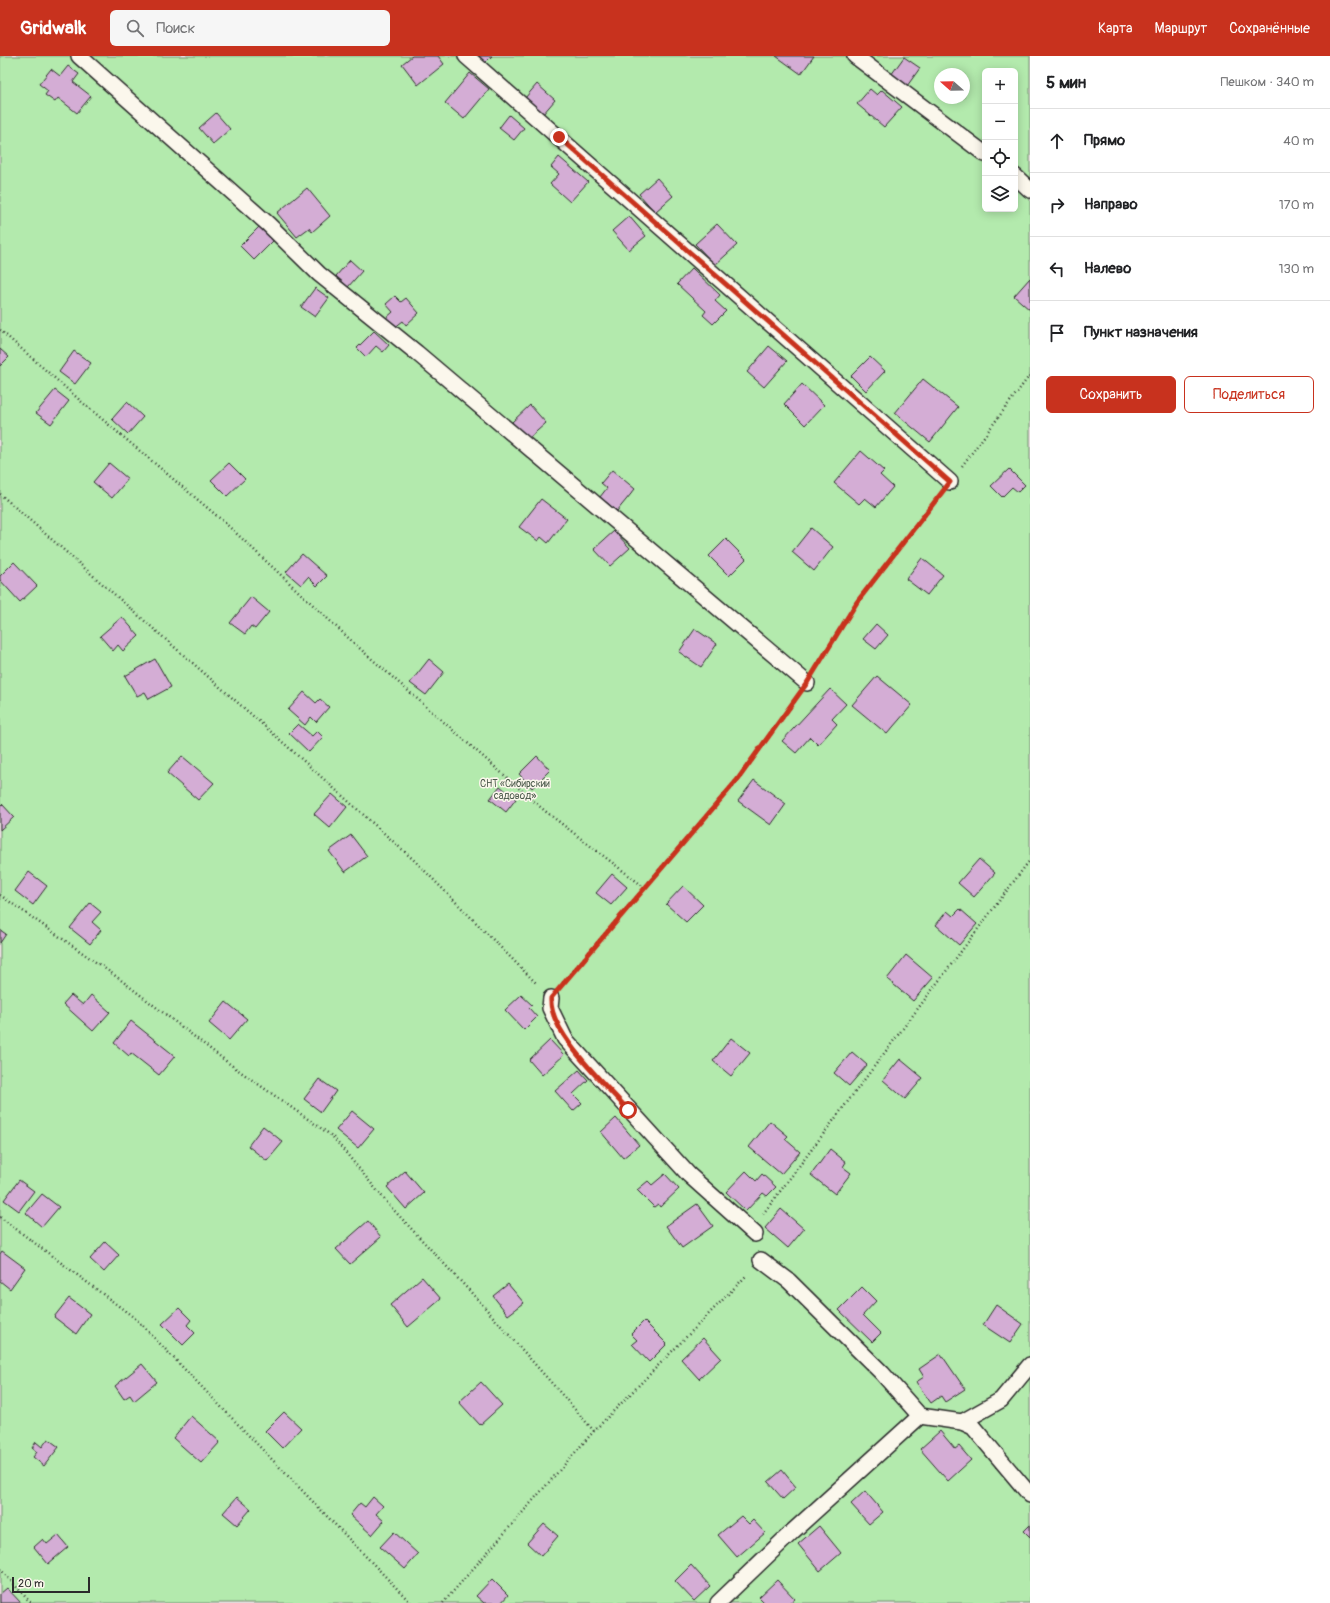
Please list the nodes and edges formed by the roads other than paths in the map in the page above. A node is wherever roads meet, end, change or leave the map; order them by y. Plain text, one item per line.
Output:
1 (79, 56) edge
2 (466, 56) edge
3 (855, 56) edge
4 (982, 152) edge
5 (1018, 179) edge
6 (1030, 190) edge
7 (950, 482) road end
8 (807, 683) road end
9 (551, 998) road end
10 (755, 1234) dead end
11 (762, 1260) dead end
12 (1030, 1365) edge
13 (920, 1416) junction
14 (962, 1422) junction
15 (1030, 1495) edge
16 (718, 1603) edge

1 - 8 lane
2 - 7 lane
3 - 4 lane
5 - 6 lane
9 - 10 lane
11 - 13 lane
12 - 14 lane
13 - 14 lane
13 - 16 lane
14 - 15 lane

